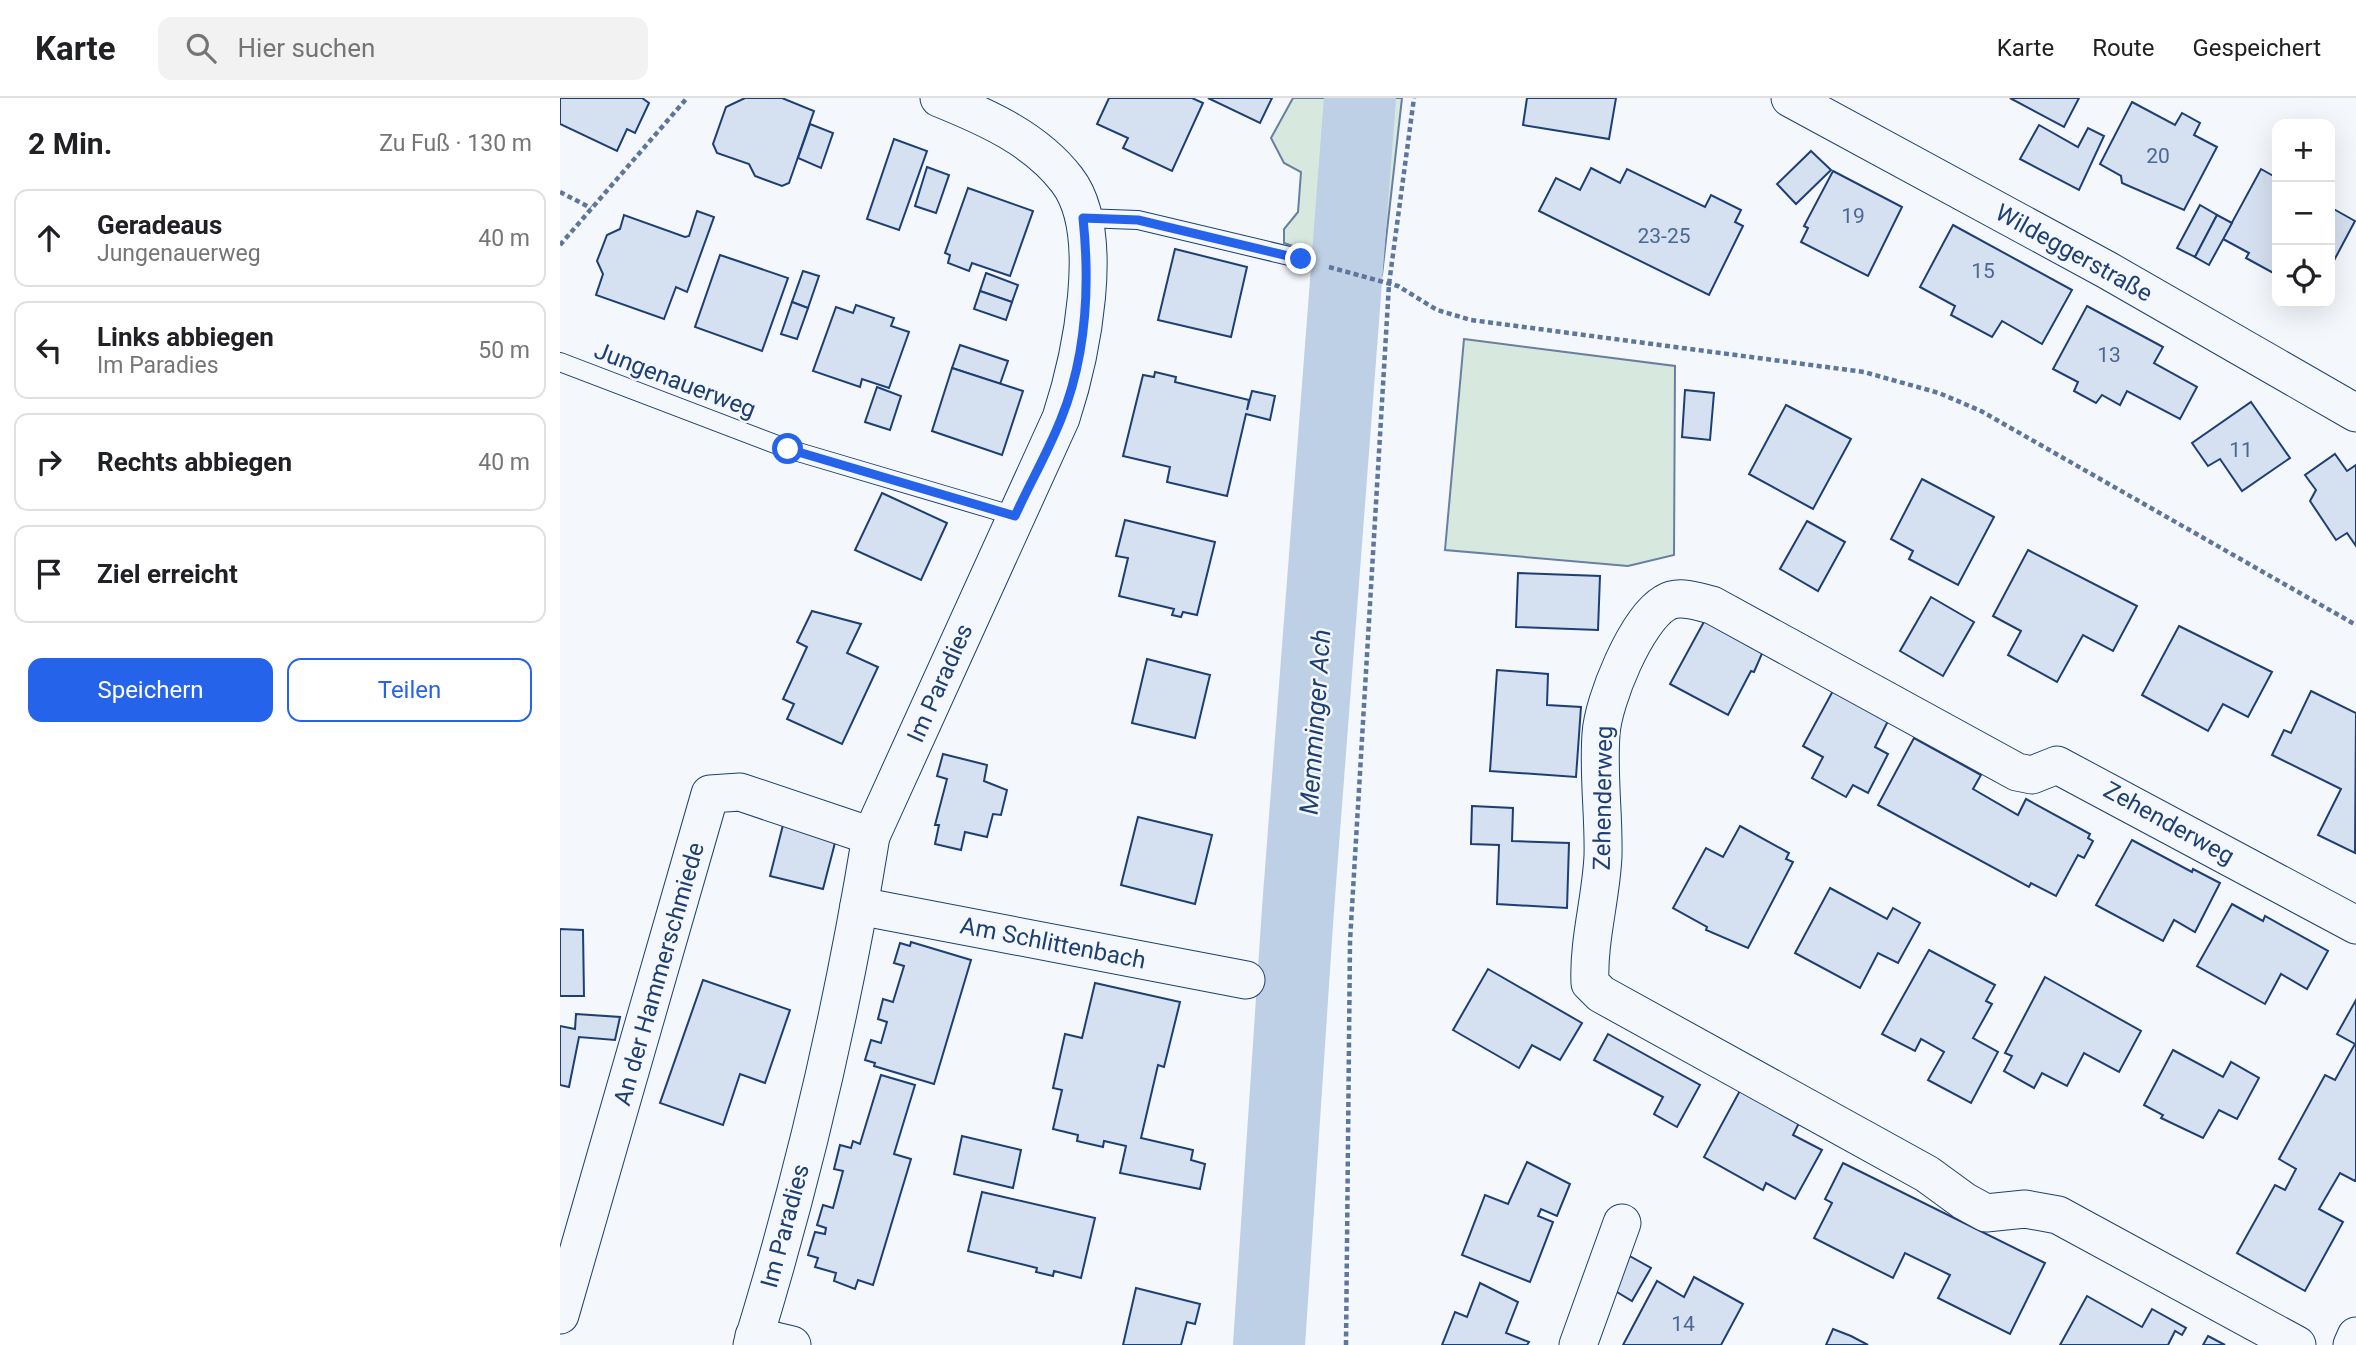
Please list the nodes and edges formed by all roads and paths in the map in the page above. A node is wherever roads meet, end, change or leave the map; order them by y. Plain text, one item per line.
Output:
1 (687, 98) edge
2 (939, 98) edge
3 (1414, 98) edge
4 (1790, 98) edge
5 (560, 192) edge
6 (591, 208) junction
7 (1083, 218) junction
8 (560, 245) edge
9 (1301, 259) joint
10 (1389, 284) junction
11 (560, 362) edge
12 (2356, 413) edge
13 (1015, 516) junction
14 (2356, 625) edge
15 (871, 836) junction
16 (859, 906) junction
17 (2356, 925) edge
18 (1246, 980) dead end
19 (1622, 1223) dead end
20 (560, 1315) edge
21 (2356, 1336) edge
22 (753, 1341) edge
23 (792, 1345) edge
24 (1346, 1345) edge
25 (1578, 1345) edge
26 (2297, 1345) edge
27 (2352, 1345) edge

1 - 6 path
2 - 7 street, Im Paradies
3 - 10 path
4 - 12 street, Wildeggerstraße
5 - 6 path
6 - 8 path
7 - 9 lane
7 - 13 street, Im Paradies
9 - 10 path
10 - 14 path
10 - 24 path
11 - 13 lane, Jungenauerweg
13 - 15 street, Im Paradies
15 - 16 street, Im Paradies
15 - 20 street, An der Hammerschmiede
16 - 18 street, Am Schlittenbach
16 - 22 street, Im Paradies
17 - 26 street, Zehenderweg
19 - 25 street
21 - 27 street
22 - 23 street

